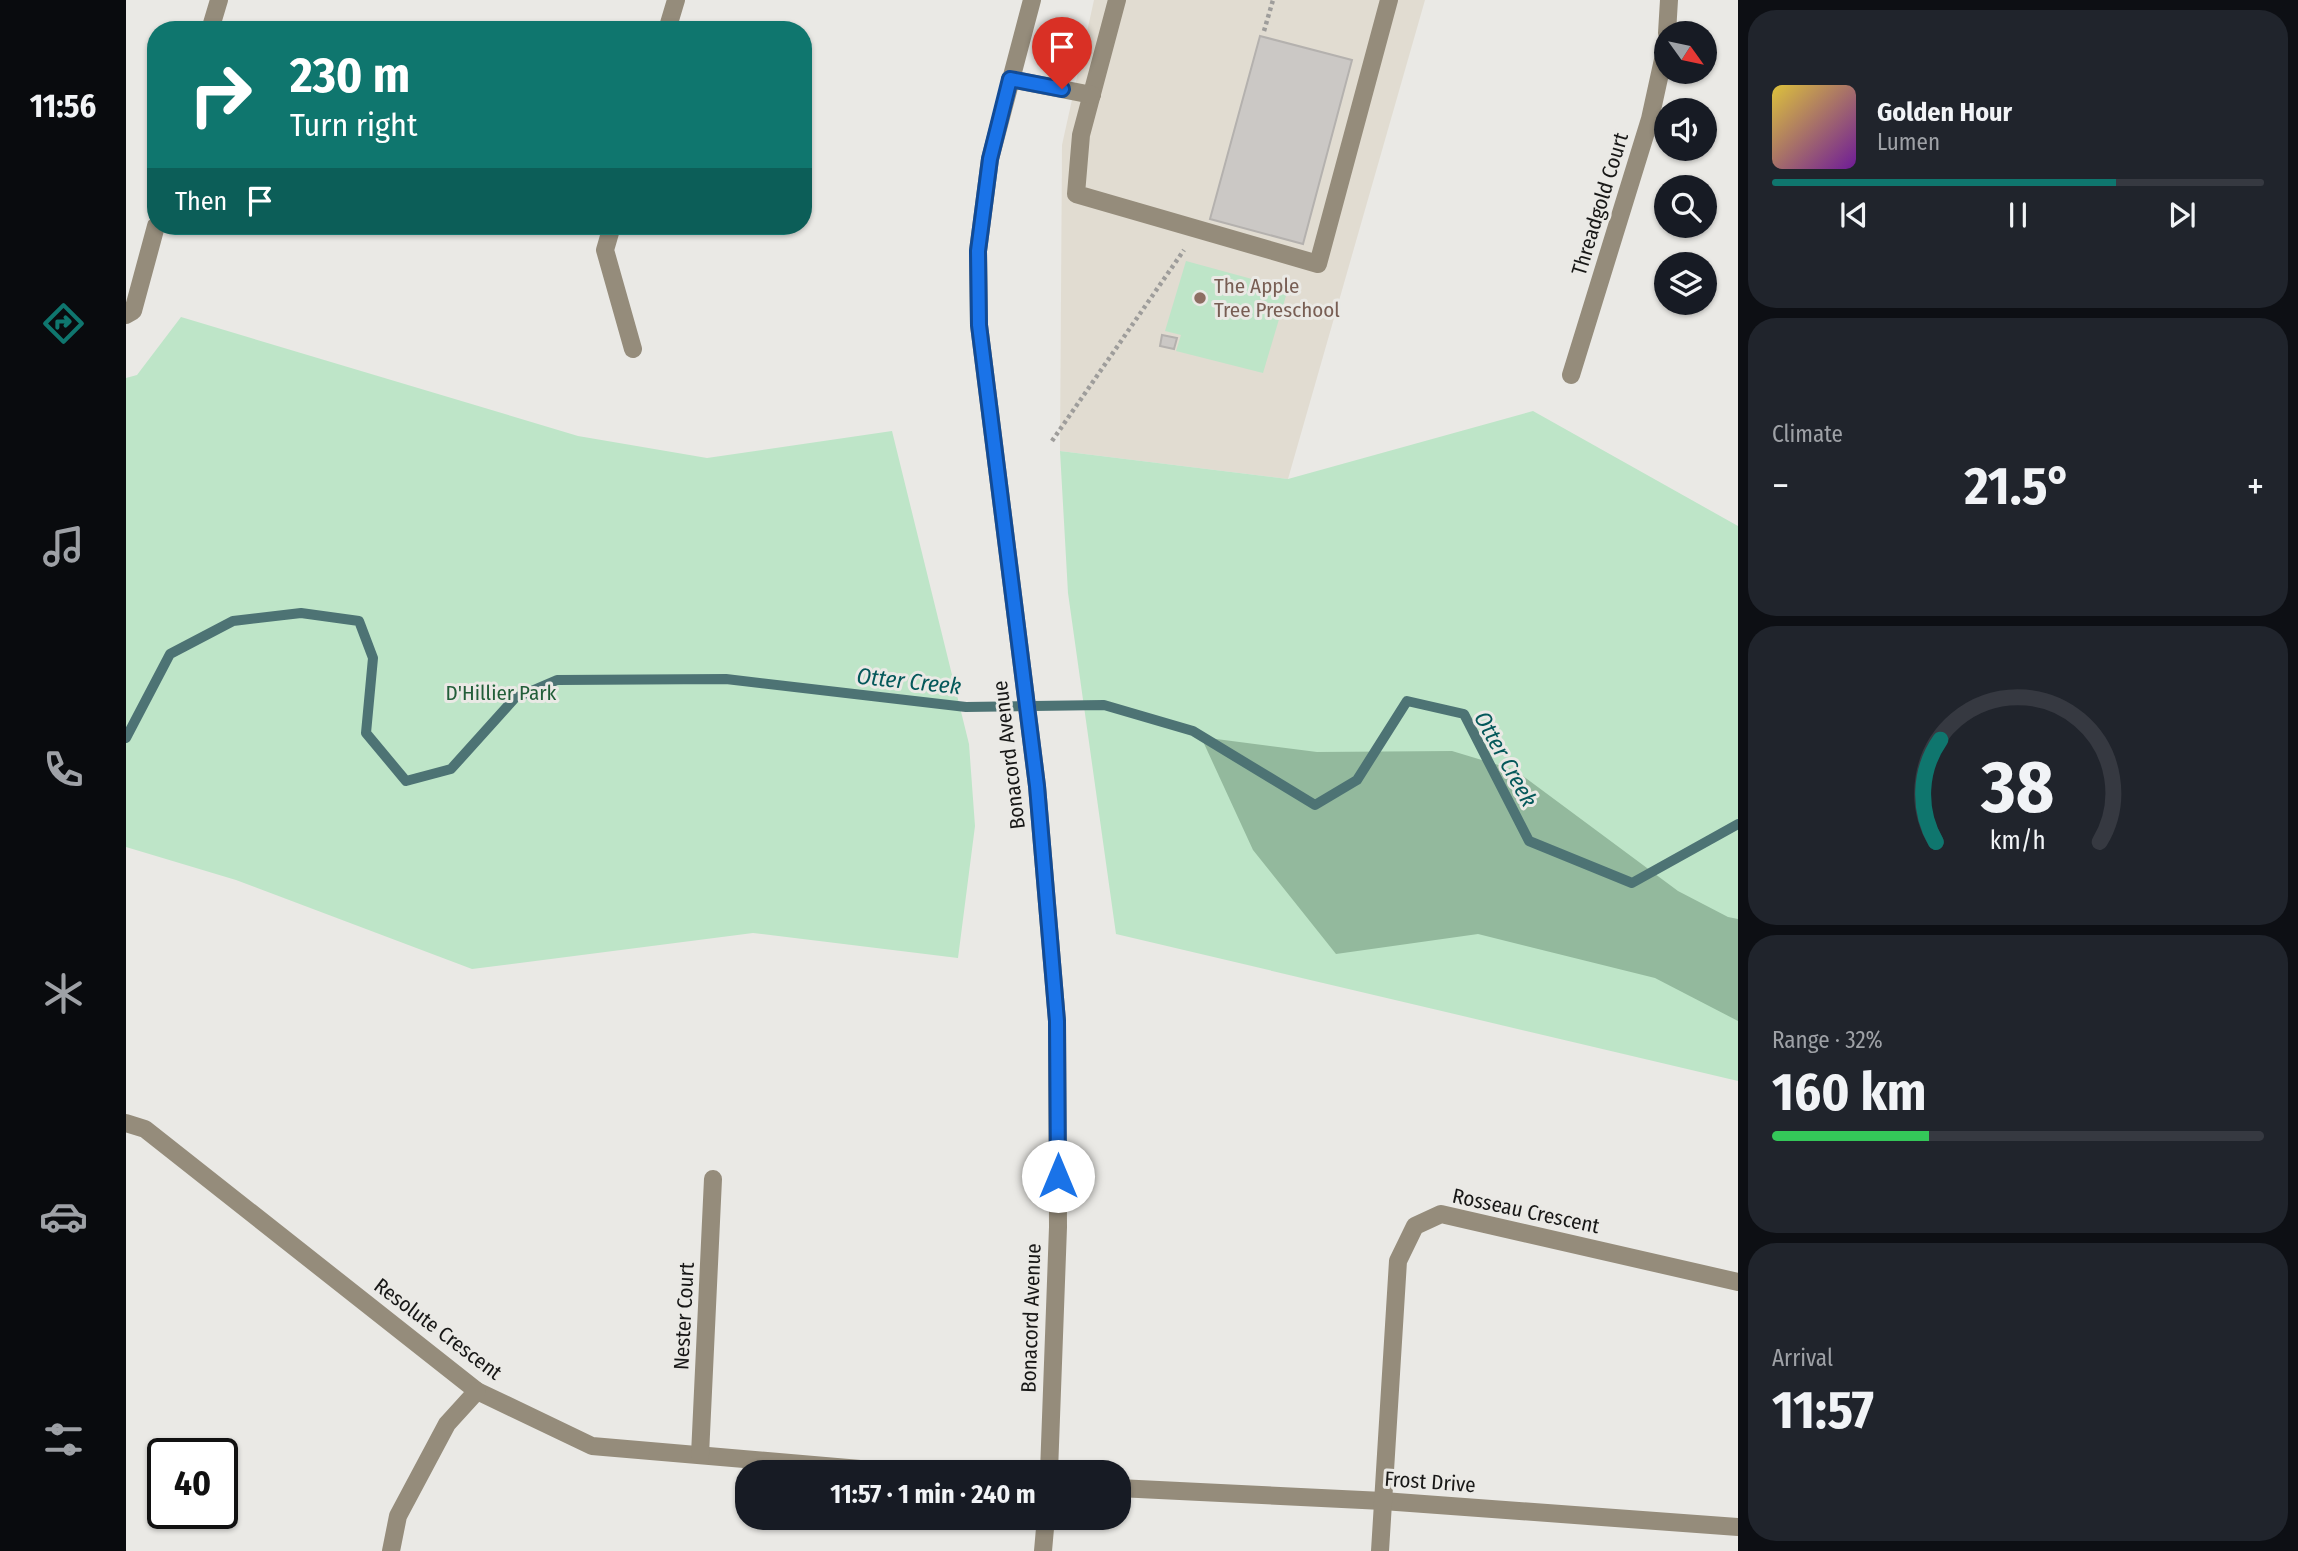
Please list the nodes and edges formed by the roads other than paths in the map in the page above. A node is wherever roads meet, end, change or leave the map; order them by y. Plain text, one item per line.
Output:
1 (219, 0) edge
2 (676, 0) edge
3 (1032, 0) edge
4 (1117, 0) edge
5 (1389, 0) edge
6 (1669, 0) edge
7 (213, 21) edge
8 (670, 21) edge
9 (1668, 21) edge
10 (1010, 79) junction
11 (1658, 84) edge
12 (1092, 95) junction
13 (154, 235) edge
14 (609, 235) edge
15 (126, 315) edge
16 (633, 349) dead end
17 (1571, 375) dead end
18 (126, 1124) edge
19 (713, 1179) dead end
20 (1738, 1282) edge
21 (477, 1391) junction
22 (701, 1455) junction
23 (758, 1460) edge
24 (1049, 1460) edge
25 (1131, 1489) edge
26 (1383, 1501) junction
27 (1738, 1527) edge
28 (1045, 1530) edge
29 (391, 1551) edge
30 (1043, 1551) edge
31 (1380, 1551) edge

1 - 7 street
2 - 8 street
3 - 10 street, Bonacord Avenue
4 - 12 street
5 - 12 street
6 - 9 street
10 - 12 street
10 - 24 street, Bonacord Avenue
11 - 17 street, Threadgold Court
13 - 15 street
14 - 16 street
18 - 21 street, Resolute Crescent
19 - 22 street, Nester Court
20 - 26 street, Rosseau Crescent
21 - 22 street, Resolute Crescent
21 - 29 street
22 - 23 street, Resolute Crescent
25 - 26 street, Frost Drive
26 - 27 street, Frost Drive
26 - 31 street, Rosseau Crescent
28 - 30 street

